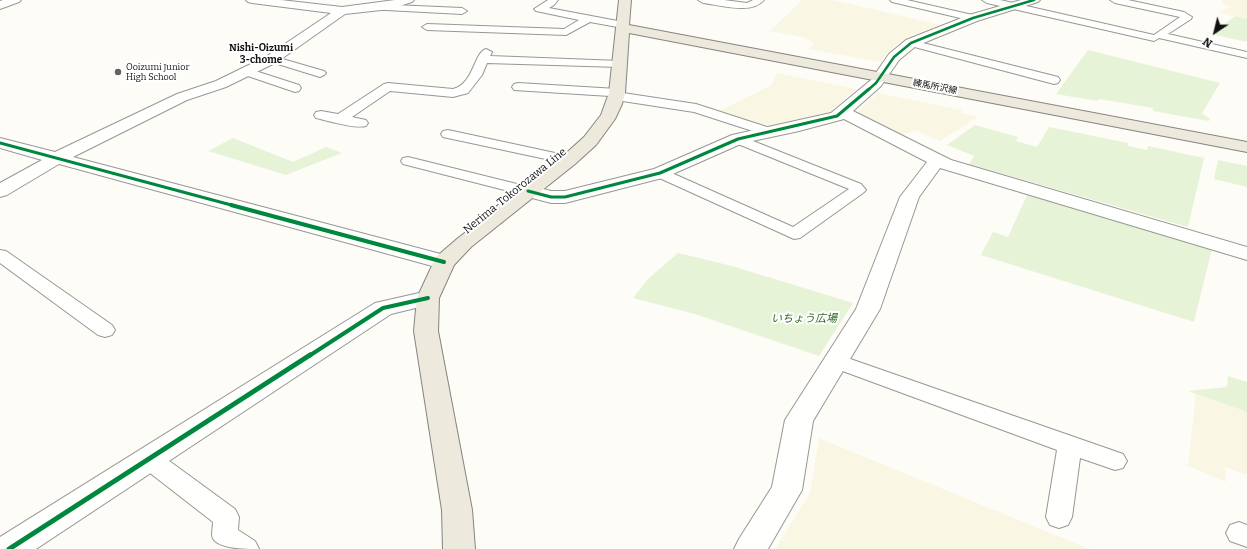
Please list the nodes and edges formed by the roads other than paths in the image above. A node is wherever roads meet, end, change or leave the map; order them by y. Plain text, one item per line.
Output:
1 (15, 0) edge
2 (252, 0) edge
3 (408, 0) edge
4 (553, 0) edge
5 (625, 0) edge
6 (704, 0) edge
7 (759, 0) edge
8 (895, 0) edge
9 (987, 0) edge
10 (1034, 0) edge
11 (1115, 0) edge
12 (0, 5) edge
13 (1014, 6) junction
14 (370, 7) junction
15 (342, 11) junction
16 (462, 11) dead end
17 (1090, 14) dead end
18 (589, 18) junction
19 (973, 18) junction
20 (1079, 21) junction
21 (623, 26) junction
22 (427, 27) dead end
23 (1157, 37) junction
24 (911, 43) junction
25 (1211, 58) dead end
26 (272, 59) junction
27 (1246, 62) edge
28 (620, 64) junction
29 (246, 72) junction
30 (320, 73) dead end
31 (880, 77) junction
32 (1054, 80) dead end
33 (518, 87) dead end
34 (295, 88) dead end
35 (616, 95) junction
36 (843, 112) junction
37 (321, 116) dead end
38 (340, 119) junction
39 (361, 123) dead end
40 (768, 132) junction
41 (448, 134) dead end
42 (738, 139) junction
43 (0, 143) edge
44 (1247, 147) edge
45 (57, 158) junction
46 (569, 160) junction
47 (408, 161) dead end
48 (936, 161) junction
49 (660, 173) junction
50 (0, 191) edge
51 (528, 192) junction
52 (1247, 254) edge
53 (0, 255) edge
54 (444, 262) junction
55 (428, 298) junction
56 (105, 330) dead end
57 (836, 361) junction
58 (1070, 444) junction
59 (149, 460) junction
60 (1115, 461) dead end
61 (1059, 517) dead end
62 (9, 549) edge
63 (246, 549) edge
64 (459, 549) edge
65 (750, 549) edge

1 - 12 street
2 - 15 street
3 - 14 street
4 - 18 lane
5 - 21 main road, Nerima-Tokorozawa Line
6 - 7 lane
8 - 19 lane
9 - 13 lane
10 - 13 street
11 - 23 lane
13 - 19 street
13 - 20 lane
14 - 15 street
14 - 16 lane
15 - 26 street
17 - 20 lane
18 - 21 lane
18 - 22 lane
19 - 24 street
20 - 23 lane
21 - 28 main road, Nerima-Tokorozawa Line
21 - 31 main road, 練馬所沢線
23 - 25 lane
23 - 27 lane
24 - 31 street
24 - 32 lane
26 - 29 street
26 - 30 lane
28 - 35 main road, Nerima-Tokorozawa Line
28 - 38 lane
29 - 34 lane
29 - 45 street
31 - 36 street
31 - 44 main road, 練馬所沢線
33 - 35 lane
35 - 40 lane
35 - 46 main road, Nerima-Tokorozawa Line
36 - 40 street
36 - 48 street
37 - 38 lane
38 - 39 lane
40 - 42 street
41 - 46 lane
42 - 49 street
42 - 49 lane
43 - 45 street
45 - 50 street
45 - 54 street
46 - 51 main road, Nerima-Tokorozawa Line
47 - 51 lane
48 - 52 street
48 - 57 street
49 - 51 street
51 - 54 main road, Nerima-Tokorozawa Line
53 - 56 lane
54 - 55 main road, Nerima-Tokorozawa Line
55 - 59 street
55 - 64 main road, Nerima-Tokorozawa Line
57 - 58 lane
57 - 65 street
58 - 60 lane
58 - 61 lane
59 - 62 street
59 - 63 lane

